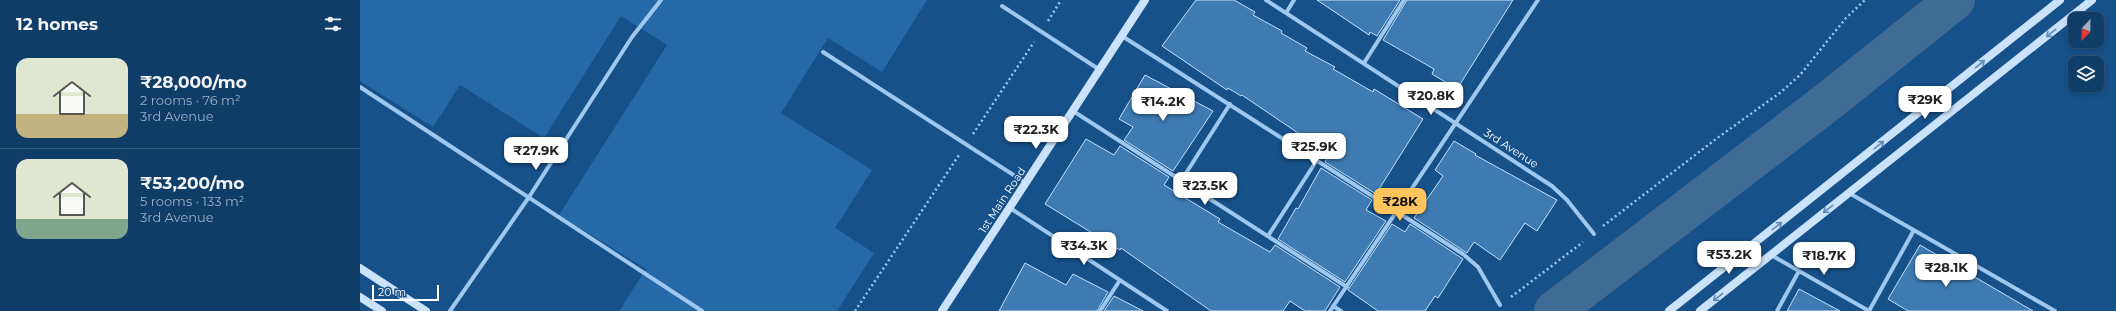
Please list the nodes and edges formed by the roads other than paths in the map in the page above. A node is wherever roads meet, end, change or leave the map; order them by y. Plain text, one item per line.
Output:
1 (661, 0) edge
2 (1145, 0) edge
3 (1266, 0) edge
4 (1294, 0) edge
5 (1404, 0) edge
6 (1538, 0) edge
7 (2060, 0) edge
8 (2092, 0) edge
9 (1002, 6) dead end
10 (1286, 13) junction
11 (1122, 36) junction
12 (823, 52) dead end
13 (1364, 63) junction
14 (1100, 70) junction
15 (360, 87) edge
16 (1230, 104) junction
17 (1073, 111) junction
18 (1457, 123) junction
19 (1317, 160) junction
20 (1181, 181) junction
21 (1026, 183) junction
22 (1849, 193) junction
23 (529, 197) junction
24 (1010, 208) junction
25 (1398, 211) junction
26 (1914, 230) junction
27 (1594, 234) road end
28 (1268, 236) junction
29 (1770, 255) junction
30 (360, 268) edge
31 (1799, 272) junction
32 (1120, 280) junction
33 (1347, 287) junction
34 (360, 297) edge
35 (1333, 306) junction
36 (1500, 306) road end
37 (382, 311) edge
38 (426, 311) edge
39 (450, 311) edge
40 (702, 311) edge
41 (942, 311) edge
42 (1100, 311) edge
43 (1167, 311) edge
44 (1330, 311) edge
45 (1341, 311) edge
46 (1670, 311) edge
47 (1700, 311) edge
48 (1777, 311) edge
49 (1869, 311) edge
50 (2055, 311) edge

1 - 23 street
2 - 11 street, 1st Main Road
3 - 10 street, 3rd Avenue
4 - 10 street
5 - 13 street
6 - 18 street
46 -> 7 street
8 -> 22 street
9 - 14 street
10 - 13 street, 3rd Avenue
11 - 14 street, 1st Main Road
11 - 16 street
12 - 21 street
13 - 18 street, 3rd Avenue
14 - 17 street, 1st Main Road
15 - 23 street
16 - 19 street
16 - 20 street
17 - 20 street
17 - 21 street, 1st Main Road
18 - 25 street
18 - 27 street, 3rd Avenue
19 - 25 street
19 - 28 street
20 - 28 street
21 - 24 street, 1st Main Road
22 - 26 street
22 -> 29 street
23 - 39 street
23 - 40 street
24 - 32 street
24 - 41 street, 1st Main Road
25 - 33 street
25 - 36 street
26 - 49 street
26 - 50 street
28 - 33 street
29 - 31 street
29 -> 47 street
30 - 38 street
31 - 48 street
31 - 49 street
32 - 42 street
32 - 43 street
33 - 35 street
34 - 37 street
35 - 44 street
35 - 45 street

